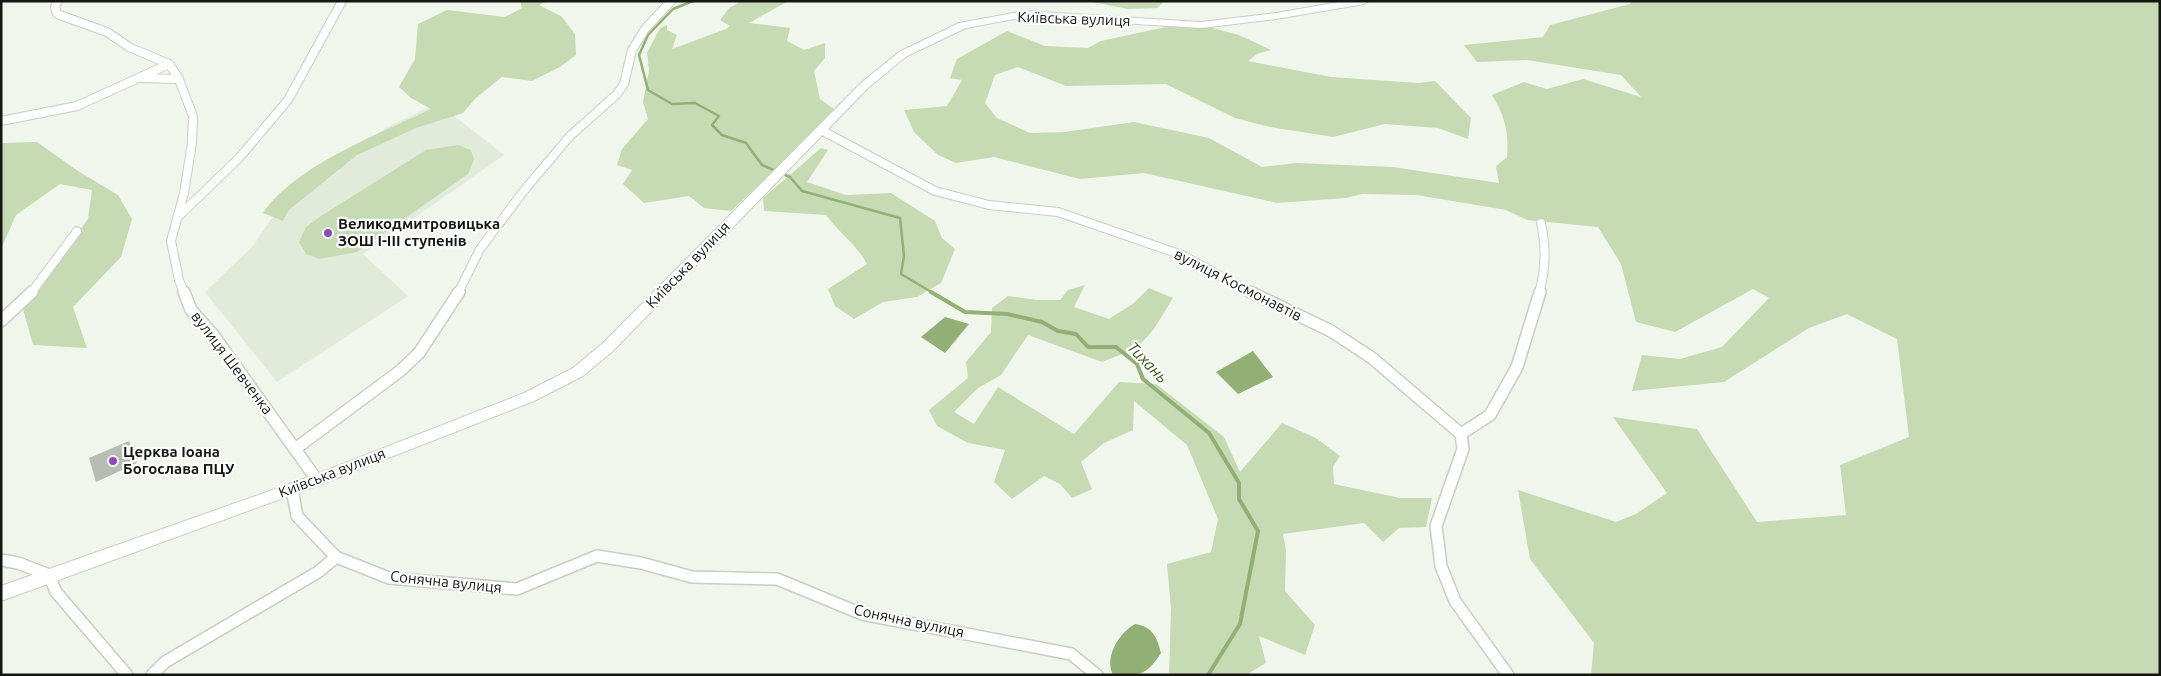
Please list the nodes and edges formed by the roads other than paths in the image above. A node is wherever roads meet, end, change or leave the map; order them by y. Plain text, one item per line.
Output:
1 (58, 1) edge
2 (342, 1) edge
3 (671, 1) edge
4 (1364, 1) edge
5 (169, 64) junction
6 (138, 78) junction
7 (179, 80) junction
8 (1, 121) edge
9 (821, 130) junction
10 (177, 218) junction
11 (1541, 223) dead end
12 (77, 231) dead end
13 (1, 321) edge
14 (1461, 434) junction
15 (295, 449) junction
16 (317, 480) junction
17 (292, 489) junction
18 (336, 556) junction
19 (1, 560) edge
20 (49, 575) junction
21 (1, 594) edge
22 (128, 675) edge
23 (152, 675) edge
24 (1097, 675) edge
25 (1508, 675) edge

1 - 5 street
2 - 10 street
3 - 15 street
4 - 9 main road, Київська вулиця
5 - 6 street
5 - 7 street, вулиця Шевченка
6 - 7 street
6 - 8 street
7 - 10 street, вулиця Шевченка
9 - 14 street, вулиця Космонавтів
9 - 16 main road, Київська вулиця
10 - 15 street, вулиця Шевченка
11 - 14 street
12 - 13 street
14 - 25 street
15 - 16 street, вулиця Шевченка
16 - 17 main road, Київська вулиця
17 - 18 street, Сонячна вулиця
17 - 20 main road, Київська вулиця
18 - 23 street
18 - 24 street, Сонячна вулиця
19 - 20 street
20 - 21 main road, Київська вулиця
20 - 22 street

